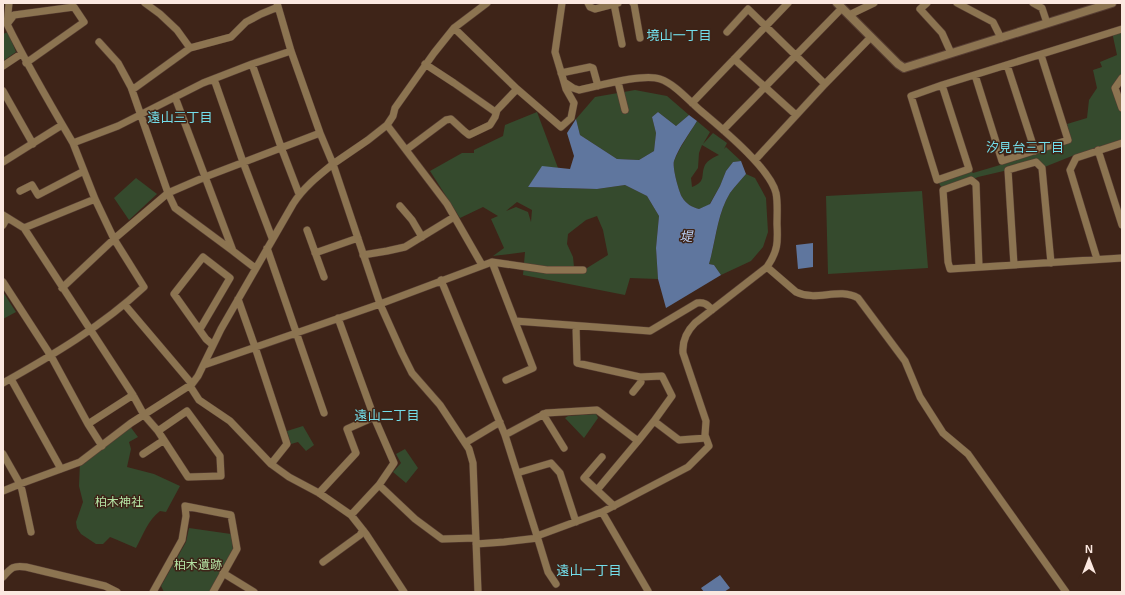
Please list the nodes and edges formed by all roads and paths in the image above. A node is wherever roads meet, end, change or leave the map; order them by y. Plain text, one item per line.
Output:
1 (9, 3) edge
2 (145, 3) edge
3 (487, 3) edge
4 (562, 3) edge
5 (588, 3) edge
6 (633, 3) edge
7 (788, 3) edge
8 (874, 3) edge
9 (927, 3) edge
10 (957, 3) edge
11 (1033, 3) edge
12 (1112, 3) edge
13 (616, 4) edge
14 (277, 5) edge
15 (839, 6) edge
16 (1093, 6) edge
17 (849, 15) junction
18 (1048, 23) junction
19 (7, 24) junction
20 (766, 26) junction
21 (454, 28) junction
22 (1122, 29) edge
23 (727, 32) dead end
24 (871, 37) junction
25 (640, 38) dead end
26 (1000, 38) junction
27 (99, 42) dead end
28 (622, 44) dead end
29 (190, 48) junction
30 (291, 51) junction
31 (952, 53) junction
32 (21, 54) junction
33 (1041, 55) junction
34 (795, 56) junction
35 (734, 59) junction
36 (26, 63) junction
37 (252, 64) junction
38 (425, 64) junction
39 (1007, 65) junction
40 (3, 66) edge
41 (561, 72) junction
42 (975, 75) junction
43 (1122, 78) edge
44 (214, 79) junction
45 (564, 82) junction
46 (618, 82) junction
47 (825, 84) junction
48 (942, 85) junction
49 (598, 86) junction
50 (765, 88) junction
51 (517, 89) junction
52 (3, 90) edge
53 (132, 90) junction
54 (175, 97) junction
55 (692, 104) junction
56 (1122, 108) edge
57 (497, 110) junction
58 (625, 110) dead end
59 (141, 115) junction
60 (796, 116) junction
61 (62, 125) junction
62 (387, 125) junction
63 (723, 130) junction
64 (320, 134) junction
65 (73, 143) junction
66 (1122, 143) edge
67 (34, 144) junction
68 (282, 147) junction
69 (406, 150) junction
70 (1098, 150) junction
71 (1035, 151) junction
72 (755, 160) junction
73 (3, 162) edge
74 (244, 162) junction
75 (333, 164) junction
76 (84, 171) junction
77 (205, 177) junction
78 (20, 191) dead end
79 (168, 193) junction
80 (300, 194) junction
81 (95, 199) junction
82 (400, 206) dead end
83 (5, 216) edge
84 (454, 216) junction
85 (3, 225) edge
86 (1122, 225) edge
87 (24, 228) junction
88 (307, 230) dead end
89 (422, 237) junction
90 (272, 238) junction
91 (358, 238) junction
92 (114, 239) junction
93 (268, 248) junction
94 (233, 251) junction
95 (315, 253) junction
96 (363, 255) junction
97 (1122, 258) edge
98 (1097, 259) junction
99 (492, 262) junction
100 (1051, 263) junction
101 (482, 265) junction
102 (1014, 265) junction
103 (767, 267) junction
104 (979, 267) junction
105 (255, 268) junction
106 (583, 270) dead end
107 (324, 277) dead end
108 (442, 280) junction
109 (3, 282) edge
110 (62, 288) junction
111 (238, 299) junction
112 (380, 304) junction
113 (125, 305) junction
114 (712, 310) junction
115 (338, 318) junction
116 (515, 321) junction
117 (576, 326) junction
118 (200, 329) junction
119 (90, 330) junction
120 (297, 332) junction
121 (213, 345) junction
122 (255, 347) junction
123 (51, 356) junction
124 (204, 365) junction
125 (640, 377) junction
126 (10, 379) junction
127 (506, 380) dead end
128 (3, 383) edge
129 (191, 385) junction
130 (633, 392) dead end
131 (133, 395) junction
132 (324, 413) dead end
133 (543, 414) junction
134 (144, 415) junction
135 (374, 417) junction
136 (654, 421) junction
137 (500, 422) junction
138 (88, 424) junction
139 (158, 431) junction
140 (505, 435) junction
141 (706, 438) junction
142 (164, 440) junction
143 (638, 441) junction
144 (465, 443) junction
145 (102, 446) junction
146 (564, 448) dead end
147 (3, 454) edge
148 (143, 454) dead end
149 (602, 457) dead end
150 (271, 464) junction
151 (61, 469) junction
152 (517, 473) junction
153 (20, 484) junction
154 (379, 485) junction
155 (597, 490) junction
156 (3, 492) edge
157 (319, 493) junction
158 (614, 506) junction
159 (602, 512) junction
160 (351, 515) junction
161 (576, 522) junction
162 (363, 530) junction
163 (31, 532) dead end
164 (538, 537) junction
165 (476, 541) junction
166 (323, 562) dead end
167 (223, 573) junction
168 (3, 577) edge
169 (556, 584) dead end
170 (112, 591) edge
171 (648, 591) dead end
172 (153, 592) edge
173 (212, 592) edge
174 (254, 592) edge
175 (404, 592) edge
176 (478, 592) edge
177 (1066, 592) edge

1 - 19 street
2 - 29 street
3 - 21 street
4 - 41 street
5 - 13 street
6 - 25 street
7 - 20 street
8 - 17 street
9 - 31 street
10 - 26 street
11 - 18 street
12 - 16 street
13 - 28 street
14 - 29 street
14 - 30 street
15 - 17 street
15 - 34 street
16 - 18 street
17 - 24 street
18 - 26 street
19 - 32 street
19 - 36 street
20 - 23 street
20 - 34 street
20 - 35 street
21 - 38 street
21 - 51 street
22 - 33 street
24 - 31 street
24 - 47 street
26 - 31 street
27 - 53 street
29 - 53 street
30 - 37 street
30 - 64 street
32 - 36 street
32 - 40 street
33 - 39 street
33 - 71 street
34 - 47 street
34 - 50 street
35 - 50 street
35 - 55 street
36 - 61 street
37 - 44 street
37 - 68 street
38 - 57 street
38 - 62 street
39 - 42 street
39 - 71 street
41 - 45 street
41 - 49 street
42 - 48 street
42 - 71 street
43 - 56 street
44 - 54 street
44 - 74 street
45 - 49 street
45 - 51 street
46 - 49 street
46 - 55 street
46 - 58 street
47 - 60 street
48 - 48 street
50 - 60 street
50 - 63 street
51 - 57 street
52 - 67 street
53 - 59 street
54 - 59 street
54 - 77 street
55 - 63 street
57 - 69 street
59 - 65 street
59 - 79 street
60 - 72 street
61 - 65 street
61 - 67 street
62 - 69 street
62 - 75 street
63 - 72 street
64 - 68 street
64 - 75 street
65 - 76 street
66 - 70 street
67 - 73 street
68 - 74 street
68 - 80 street
69 - 84 street
70 - 86 street
70 - 98 street
72 - 103 street
74 - 77 street
74 - 90 street
75 - 80 street
75 - 91 street
76 - 78 street
76 - 81 street
77 - 79 street
77 - 94 street
79 - 92 street
79 - 94 street
80 - 90 street
81 - 87 street
81 - 92 street
82 - 89 street
83 - 85 street
83 - 87 street
84 - 89 street
84 - 101 street
87 - 110 street
88 - 95 street
89 - 96 street
90 - 93 street
91 - 95 street
91 - 96 street
92 - 110 street
92 - 113 street
93 - 105 street
93 - 120 street
94 - 105 street
95 - 107 street
96 - 112 street
97 - 98 street
98 - 100 street
99 - 101 street
99 - 106 street
99 - 116 street
100 - 102 street
100 - 102 street
101 - 108 street
102 - 104 street
103 - 114 street
103 - 177 street
104 - 104 street
105 - 111 street
108 - 112 street
108 - 137 street
109 - 123 street
110 - 119 street
111 - 121 street
111 - 122 street
112 - 115 street
112 - 144 street
113 - 119 street
113 - 129 street
114 - 117 street
114 - 141 street
115 - 120 street
115 - 135 street
116 - 117 street
116 - 127 street
117 - 125 street
118 - 118 street
118 - 121 street
119 - 123 street
119 - 131 street
120 - 122 street
120 - 132 street
121 - 124 street
122 - 124 street
122 - 150 street
123 - 126 street
123 - 138 street
124 - 129 street
125 - 130 street
125 - 136 street
126 - 128 street
126 - 151 street
129 - 134 street
129 - 150 street
131 - 134 street
131 - 138 street
133 - 140 street
133 - 143 street
133 - 146 street
134 - 139 street
134 - 145 street
135 - 154 street
135 - 157 street
136 - 141 street
136 - 143 street
137 - 140 street
137 - 144 street
138 - 145 street
139 - 142 street
139 - 142 street
140 - 152 street
141 - 158 street
142 - 148 street
143 - 155 street
144 - 165 street
145 - 151 street
147 - 153 street
149 - 155 street
150 - 157 street
151 - 153 street
152 - 161 street
152 - 164 street
153 - 156 street
153 - 163 street
154 - 160 street
154 - 165 street
155 - 158 street
157 - 160 street
158 - 159 street
159 - 161 street
159 - 171 street
160 - 162 street
161 - 164 street
162 - 166 street
162 - 175 street
164 - 165 street
164 - 169 street
165 - 176 street
167 - 172 street
167 - 173 street
167 - 174 street
168 - 170 street

